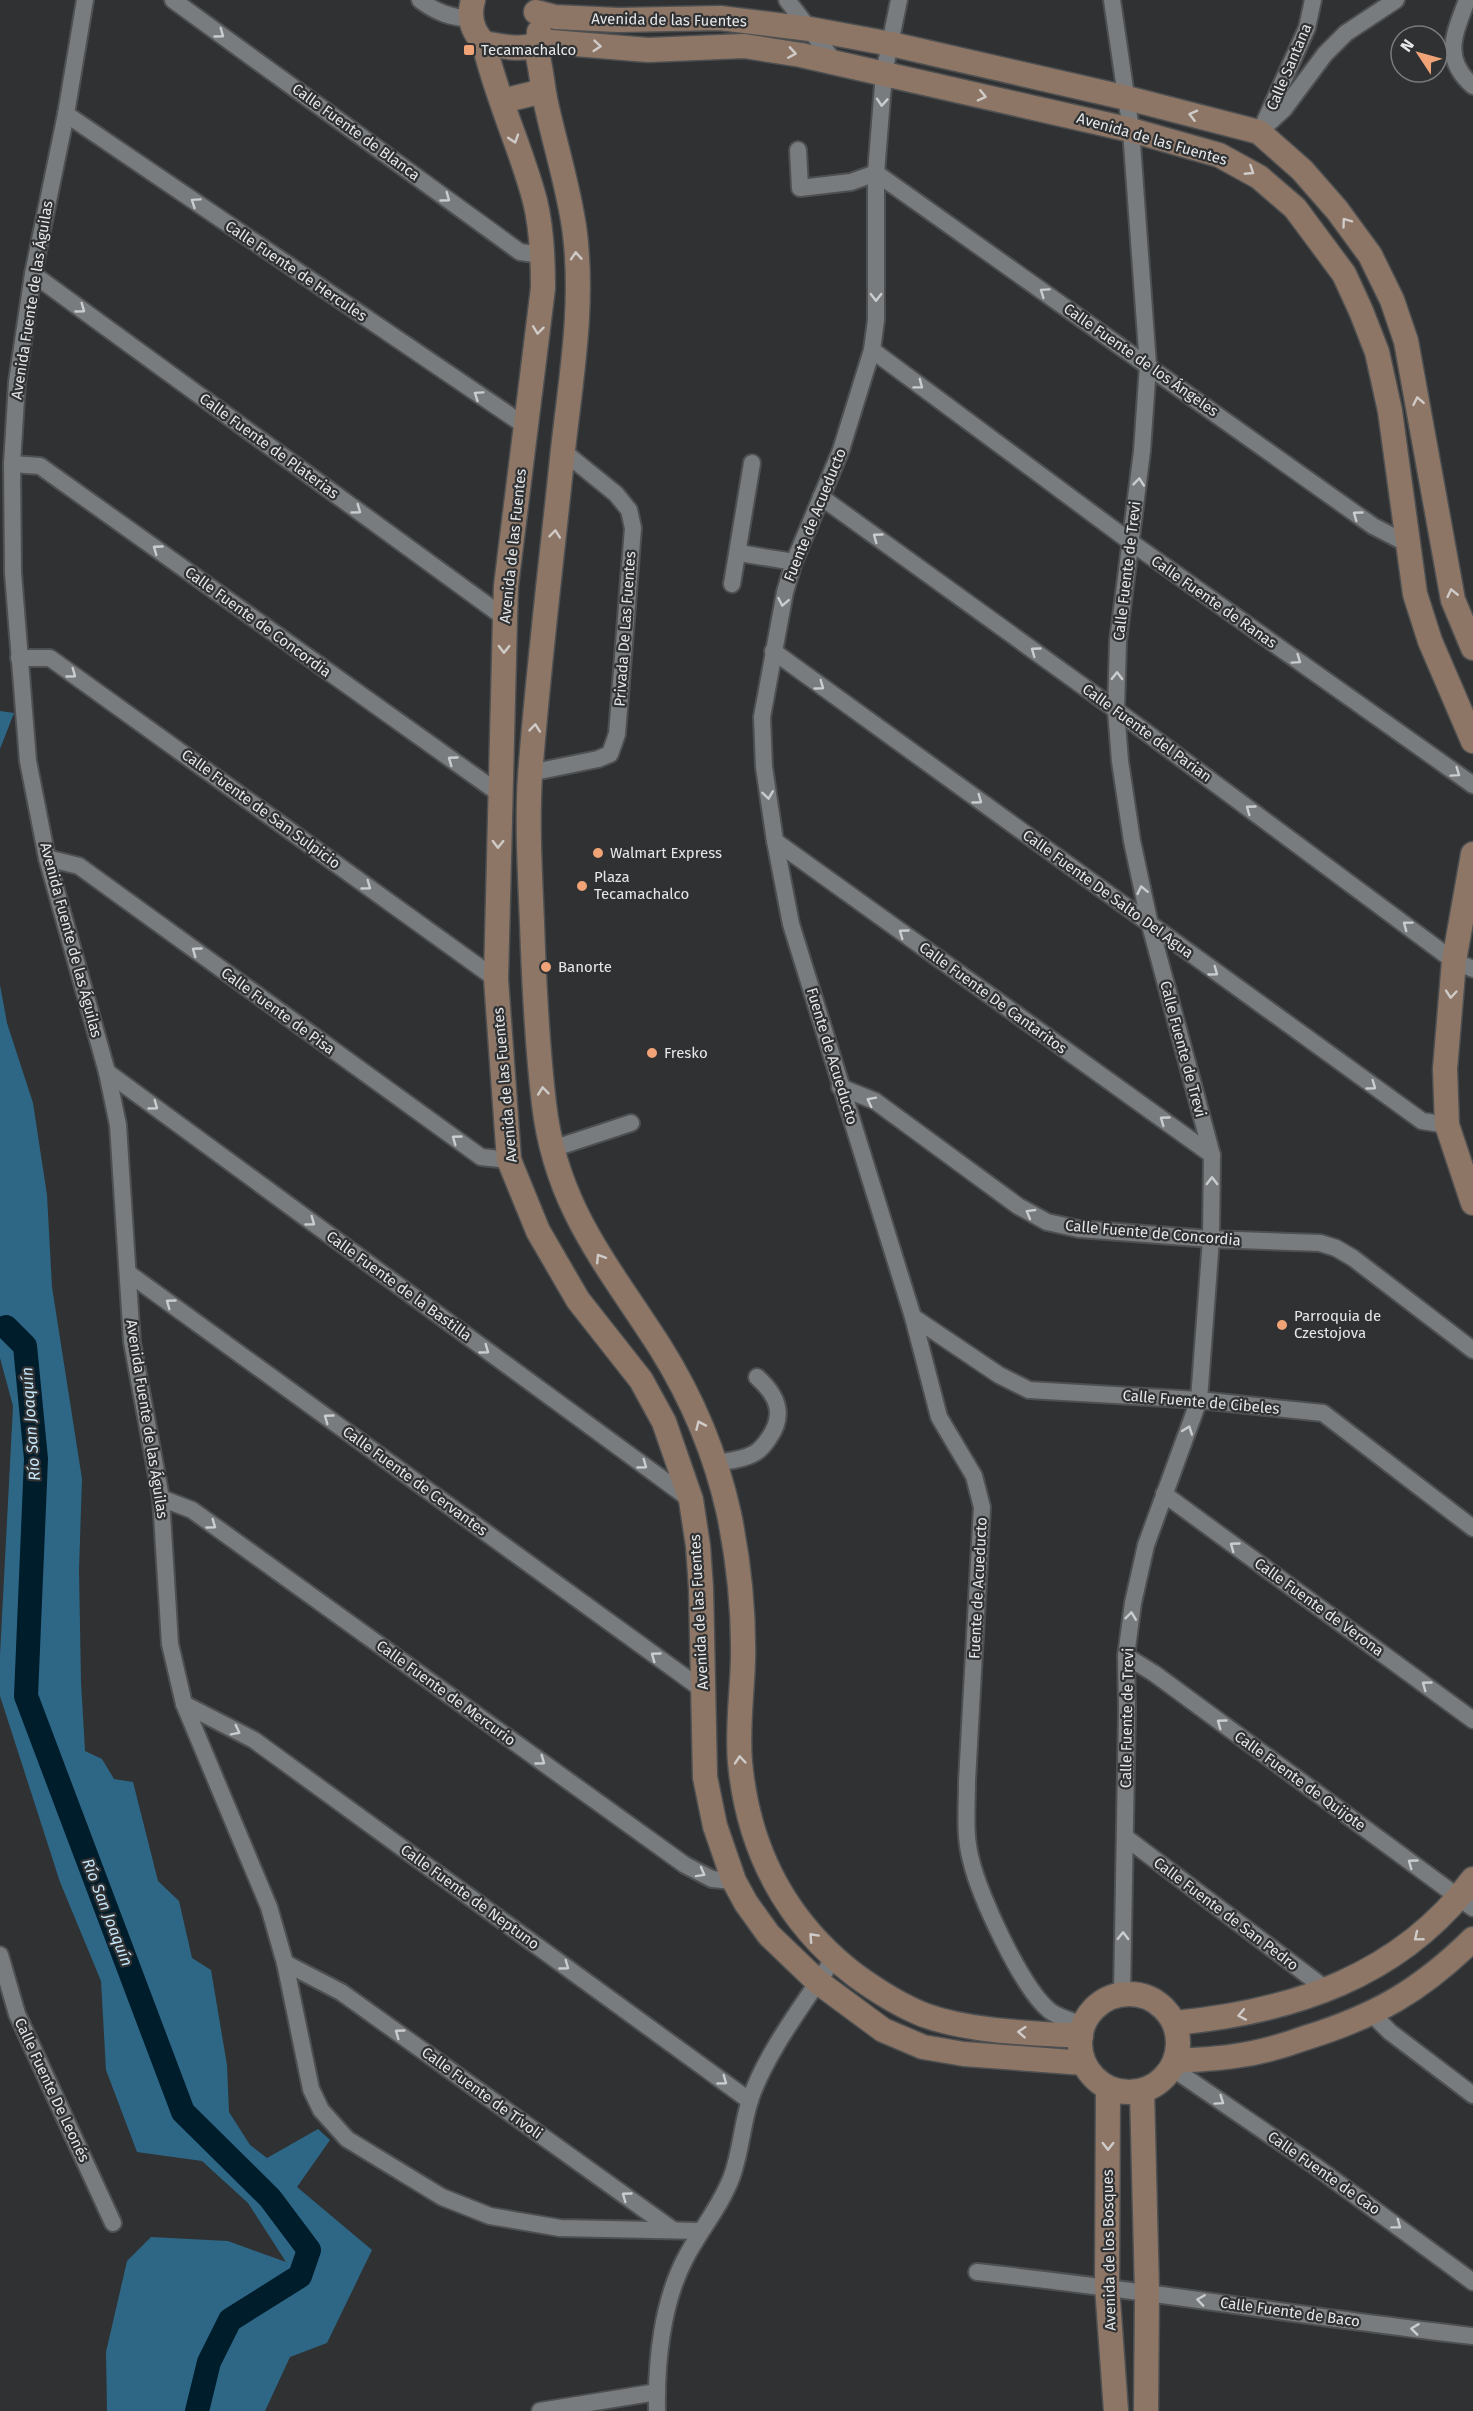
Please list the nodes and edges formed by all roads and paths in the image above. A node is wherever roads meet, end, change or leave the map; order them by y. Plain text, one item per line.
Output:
1 (85, 0) edge
2 (173, 0) edge
3 (420, 0) edge
4 (787, 0) edge
5 (899, 0) edge
6 (1112, 0) edge
7 (1313, 0) edge
8 (1396, 0) edge
9 (1467, 0) edge
10 (531, 6) edge
11 (472, 10) edge
12 (810, 29) junction
13 (537, 43) junction
14 (484, 44) junction
15 (891, 44) junction
16 (834, 61) junction
17 (884, 72) junction
18 (1473, 86) edge
19 (543, 91) junction
20 (1127, 98) junction
21 (502, 101) junction
22 (66, 114) junction
23 (1131, 130) junction
24 (1259, 132) junction
25 (798, 150) dead end
26 (1219, 155) junction
27 (876, 173) junction
28 (543, 255) junction
29 (33, 274) junction
30 (872, 350) junction
31 (1148, 365) junction
32 (526, 428) junction
33 (563, 451) junction
34 (752, 463) dead end
35 (12, 464) junction
36 (821, 497) junction
37 (1132, 543) junction
38 (1408, 544) junction
39 (738, 553) junction
40 (794, 562) junction
41 (732, 584) dead end
42 (504, 618) junction
43 (1473, 648) edge
44 (773, 651) junction
45 (19, 658) junction
46 (1116, 710) junction
47 (1473, 741) edge
48 (1473, 785) edge
49 (530, 789) junction
50 (500, 794) junction
51 (775, 841) junction
52 (1473, 854) edge
53 (47, 858) junction
54 (1150, 925) junction
55 (1463, 965) edge
56 (496, 979) junction
57 (107, 1072) junction
58 (840, 1087) junction
59 (631, 1123) dead end
60 (1447, 1125) junction
61 (552, 1149) junction
62 (1212, 1155) junction
63 (509, 1160) junction
64 (1473, 1203) edge
65 (1211, 1239) junction
66 (128, 1273) junction
67 (913, 1317) junction
68 (1473, 1350) edge
69 (757, 1377) dead end
70 (1199, 1400) junction
71 (718, 1473) junction
72 (1164, 1494) junction
73 (161, 1498) junction
74 (691, 1500) junction
75 (1473, 1528) edge
76 (734, 1542) junction
77 (698, 1546) junction
78 (1126, 1656) junction
79 (703, 1690) junction
80 (184, 1704) junction
81 (1473, 1720) edge
82 (1125, 1837) junction
83 (734, 1881) junction
84 (1468, 1895) edge
85 (1473, 1939) edge
86 (0, 1955) edge
87 (834, 1958) junction
88 (285, 1963) junction
89 (818, 1982) junction
90 (1327, 1990) junction
91 (1122, 1995) junction
92 (1372, 2014) junction
93 (1174, 2023) junction
94 (1082, 2031) junction
95 (1084, 2063) junction
96 (1174, 2065) junction
97 (1108, 2088) junction
98 (1142, 2091) junction
99 (1473, 2095) edge
100 (750, 2101) junction
101 (113, 2223) dead end
102 (673, 2230) junction
103 (700, 2231) junction
104 (977, 2272) dead end
105 (1473, 2282) edge
106 (1107, 2286) junction
107 (1147, 2292) junction
108 (1473, 2336) edge
109 (657, 2392) junction
110 (540, 2411) edge
111 (657, 2411) edge
112 (1116, 2411) edge
113 (1146, 2411) edge

1 - 22 street, Avenida Fuente de las Águilas
2 -> 28 street, Calle Fuente de Blanca
3 - 11 street
4 - 12 street
5 - 15 street, Fuente de Acueducto
6 - 20 street, Calle Fuente de Trevi
7 - 24 street, Calle Santana
8 - 24 street
9 - 18 street
10 - 12 main road, Avenida de las Fuentes
10 - 13 main road
11 - 14 main road, Avenida de las Fuentes
12 - 15 main road, Avenida de las Fuentes
12 - 16 street
13 - 14 main road, Avenida de las Fuentes
13 -> 16 main road, Avenida de las Fuentes
13 - 19 main road
14 - 21 main road, Avenida de las Fuentes
15 - 17 street, Fuente de Acueducto
15 - 20 main road, Avenida de las Fuentes
16 - 17 main road, Avenida de las Fuentes
17 -> 23 main road, Avenida de las Fuentes
17 -> 27 street, Fuente de Acueducto
19 - 21 main road
33 -> 19 main road
20 - 23 street, Calle Fuente de Trevi
24 -> 20 main road, Avenida de las Fuentes
21 -> 28 main road, Avenida de las Fuentes
22 - 29 street, Avenida Fuente de las Águilas
32 -> 22 street, Calle Fuente de Hercules
23 - 26 main road, Avenida de las Fuentes
23 - 31 street, Calle Fuente de Trevi
24 - 26 main road
43 -> 24 main road, Avenida de las Fuentes
25 - 27 street
26 -> 38 main road, Avenida de las Fuentes
27 -> 30 street, Fuente de Acueducto
31 -> 27 street, Calle Fuente de los Ángeles
28 -> 32 main road, Avenida de las Fuentes
29 - 35 street, Avenida Fuente de las Águilas
29 -> 42 street, Calle Fuente de Platerias
30 - 36 street, Fuente de Acueducto
30 -> 37 street, Calle Fuente de Ranas
37 -> 31 street, Calle Fuente de Trevi
38 -> 31 street, Calle Fuente de los Ángeles
32 - 42 main road, Avenida de las Fuentes
49 -> 33 main road
33 - 49 street, Privada De Las Fuentes
34 - 39 street
35 - 45 street, Avenida Fuente de las Águilas
50 -> 35 street, Calle Fuente de Concordia
36 - 40 street, Fuente de Acueducto
46 -> 36 street, Calle Fuente del Parian
46 -> 37 street, Calle Fuente de Trevi
37 -> 48 street, Calle Fuente de Ranas
38 - 47 main road, Avenida de las Fuentes
39 - 40 street
39 - 41 street
40 -> 44 street, Fuente de Acueducto
42 -> 50 main road, Avenida de las Fuentes
44 -> 51 street, Fuente de Acueducto
44 -> 54 street, Calle Fuente De Salto Del Agua
45 - 53 street, Avenida Fuente de las Águilas
45 -> 56 street, Calle Fuente de San Sulpicio
54 -> 46 street, Calle Fuente de Trevi
55 -> 46 street, Calle Fuente del Parian
49 - 50 main road
61 -> 49 main road
50 -> 56 main road, Avenida de las Fuentes
51 - 58 street, Fuente de Acueducto
62 -> 51 street, Calle Fuente De Cantaritos
52 - 55 main road
53 - 57 street, Avenida Fuente de las Águilas
63 -> 53 street, Calle Fuente de Pisa
54 -> 60 street, Calle Fuente De Salto Del Agua
54 - 62 street, Calle Fuente de Trevi
55 -> 60 main road
56 - 63 main road, Avenida de las Fuentes
57 - 66 street, Avenida Fuente de las Águilas
57 -> 74 street, Calle Fuente de la Bastilla
65 -> 58 street, Calle Fuente de Concordia
58 - 67 street, Fuente de Acueducto
59 - 61 street
60 - 64 main road
71 -> 61 main road
65 -> 62 street, Calle Fuente de Trevi
63 - 74 main road, Avenida de las Fuentes
65 - 68 street, Calle Fuente de Concordia
65 - 70 street, Calle Fuente de Trevi
66 - 73 street, Avenida Fuente de las Águilas
79 -> 66 street, Calle Fuente de Cervantes
67 - 70 street, Calle Fuente de Cibeles
67 - 94 street, Fuente de Acueducto
69 - 71 street
72 -> 70 street, Calle Fuente de Trevi
70 - 75 street, Calle Fuente de Cibeles
71 - 74 main road
71 - 76 main road
78 -> 72 street, Calle Fuente de Trevi
81 -> 72 street, Calle Fuente de Verona
73 - 80 street, Avenida Fuente de las Águilas
73 -> 83 street, Calle Fuente de Mercurio
74 - 77 main road, Avenida de las Fuentes
76 - 77 main road
87 -> 76 main road
77 - 79 main road, Avenida de las Fuentes
78 - 82 street, Calle Fuente de Trevi
84 -> 78 street, Calle Fuente de Quijote
79 - 83 main road, Avenida de las Fuentes
80 - 88 street, Avenida Fuente de las Águilas
80 -> 100 street, Calle Fuente de Neptuno
82 - 90 street, Calle Fuente de San Pedro
91 -> 82 street, Calle Fuente de Trevi
83 - 89 main road, Avenida de las Fuentes
84 -> 90 main road
85 - 92 main road
86 - 101 street, Calle Fuente De Leonés
87 - 89 street
94 -> 87 main road
102 -> 88 street, Calle Fuente de Tívoli
88 - 102 street, Avenida Fuente de las Águilas
89 - 95 main road, Avenida de las Fuentes
89 - 100 street
90 -> 93 main road
91 - 93 main road
91 - 94 main road
92 - 96 main road
92 - 99 street
93 - 96 main road
94 - 95 main road
95 - 97 main road
96 - 98 main road
96 -> 105 street, Calle Fuente de Cao
97 - 98 main road
97 -> 106 main road, Avenida de los Bosques
98 - 107 main road
100 - 103 street
102 - 103 street, Avenida Fuente de las Águilas
103 - 109 street
104 - 106 street, Calle Fuente de Baco
106 - 107 street, Calle Fuente de Baco
106 - 112 main road, Avenida de los Bosques
108 -> 107 street, Calle Fuente de Baco
107 - 113 main road
109 - 110 street
109 - 111 street

